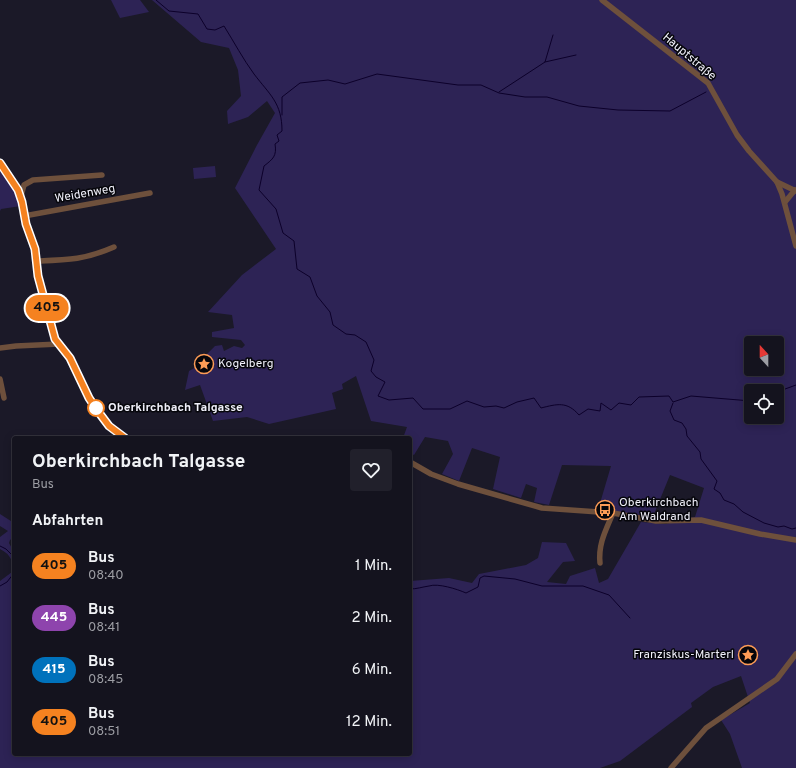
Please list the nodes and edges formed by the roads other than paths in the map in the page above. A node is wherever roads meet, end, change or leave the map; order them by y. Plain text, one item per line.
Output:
1 (602, 0) edge
2 (0, 163) edge
3 (102, 175) dead end
4 (777, 182) junction
5 (795, 190) edge
6 (150, 193) dead end
7 (20, 197) junction
8 (785, 202) junction
9 (24, 216) junction
10 (796, 246) edge
11 (114, 247) dead end
12 (36, 261) junction
13 (59, 344) junction
14 (0, 348) edge
15 (0, 379) edge
16 (4, 398) dead end
17 (122, 436) edge
18 (412, 463) edge
19 (613, 513) junction
20 (796, 540) edge
21 (600, 563) dead end
22 (796, 654) edge
23 (672, 768) edge

1 - 4 street, Hauptstraße
2 - 7 street
3 - 7 street
4 - 5 street
4 - 8 street
5 - 8 street
6 - 9 street, Weidenweg
7 - 9 street
8 - 10 street
9 - 12 street
11 - 12 street
12 - 13 street
13 - 14 street
13 - 17 street
15 - 16 street
18 - 19 street
19 - 20 street
19 - 21 street
22 - 23 street

